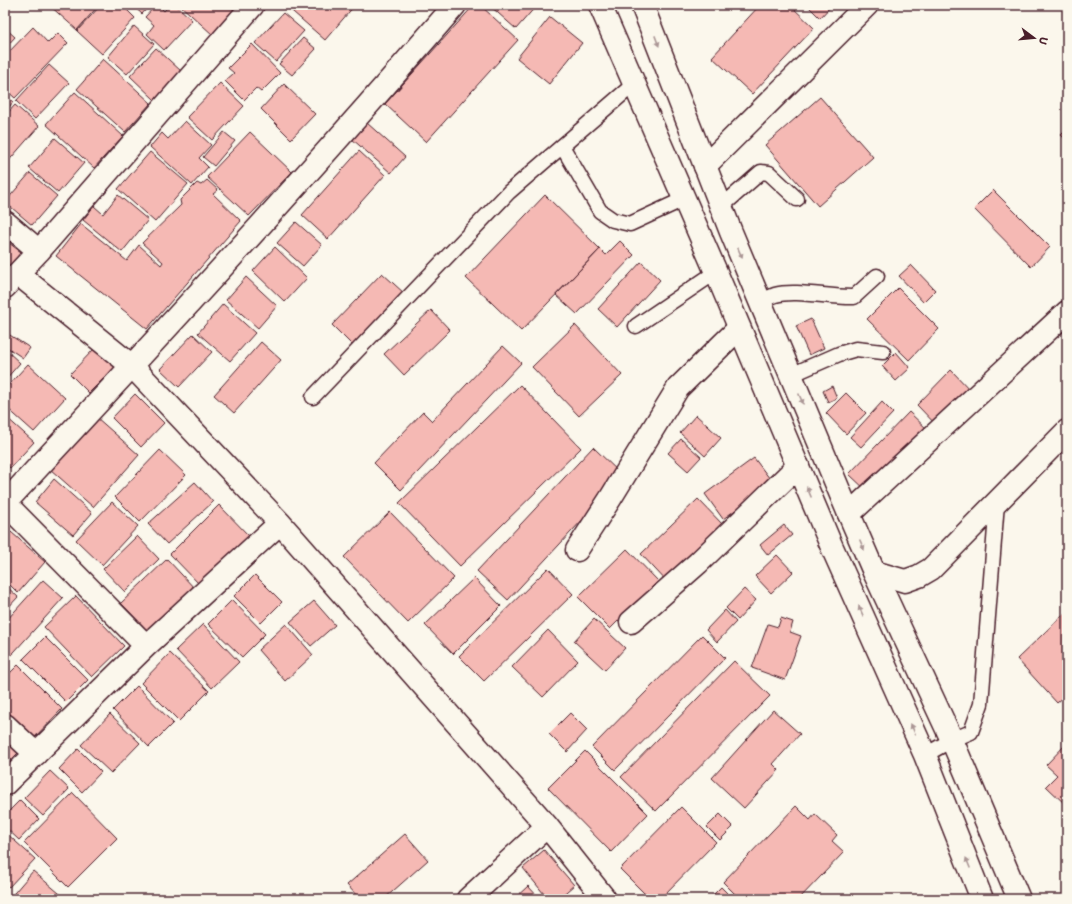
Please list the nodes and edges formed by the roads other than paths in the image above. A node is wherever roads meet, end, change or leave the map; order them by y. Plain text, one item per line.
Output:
1 (253, 5) edge
2 (455, 5) edge
3 (600, 5) edge
4 (642, 5) edge
5 (867, 5) edge
6 (634, 84) junction
7 (562, 146) junction
8 (705, 166) junction
9 (684, 199) junction
10 (797, 199) dead end
11 (722, 207) junction
12 (5, 222) edge
13 (731, 232) junction
14 (704, 245) junction
15 (39, 251) junction
16 (716, 272) junction
17 (877, 276) dead end
18 (11, 280) edge
19 (760, 301) junction
20 (1067, 312) edge
21 (636, 326) dead end
22 (739, 328) junction
23 (883, 352) dead end
24 (132, 366) junction
25 (791, 375) junction
26 (313, 397) dead end
27 (1067, 431) edge
28 (798, 466) junction
29 (5, 503) edge
30 (997, 503) junction
31 (849, 514) junction
32 (280, 523) junction
33 (577, 550) dead end
34 (874, 572) junction
35 (631, 622) dead end
36 (146, 646) junction
37 (5, 725) edge
38 (952, 740) junction
39 (36, 754) junction
40 (925, 755) junction
41 (5, 784) edge
42 (547, 826) junction
43 (468, 899) edge
44 (605, 899) edge
45 (982, 899) edge
46 (1019, 899) edge

1 - 15 street
2 - 24 street
3 - 6 street
4 -> 8 street
5 - 8 street
6 - 7 lane
6 - 9 street
7 - 9 lane
7 - 26 lane
8 - 11 street
9 - 14 street
10 - 11 lane
11 - 13 street
12 - 15 street
13 - 14 street
13 -> 19 street
14 - 16 street
15 - 18 street
16 - 21 lane
16 - 22 street
17 - 19 lane
18 - 24 street
19 - 25 street
20 - 31 street
22 - 28 street
22 - 33 street
23 - 25 lane
24 - 29 street
24 - 32 street
25 -> 31 street
27 - 30 street
28 - 35 street
40 -> 28 street
29 - 36 street
30 - 34 street
30 - 38 lane
31 -> 34 street
32 - 36 street
32 - 42 street
34 - 38 street
36 - 39 street
37 - 39 street
38 - 40 lane
38 - 46 street
39 - 41 street
45 -> 40 street
42 - 43 street
42 - 44 street

